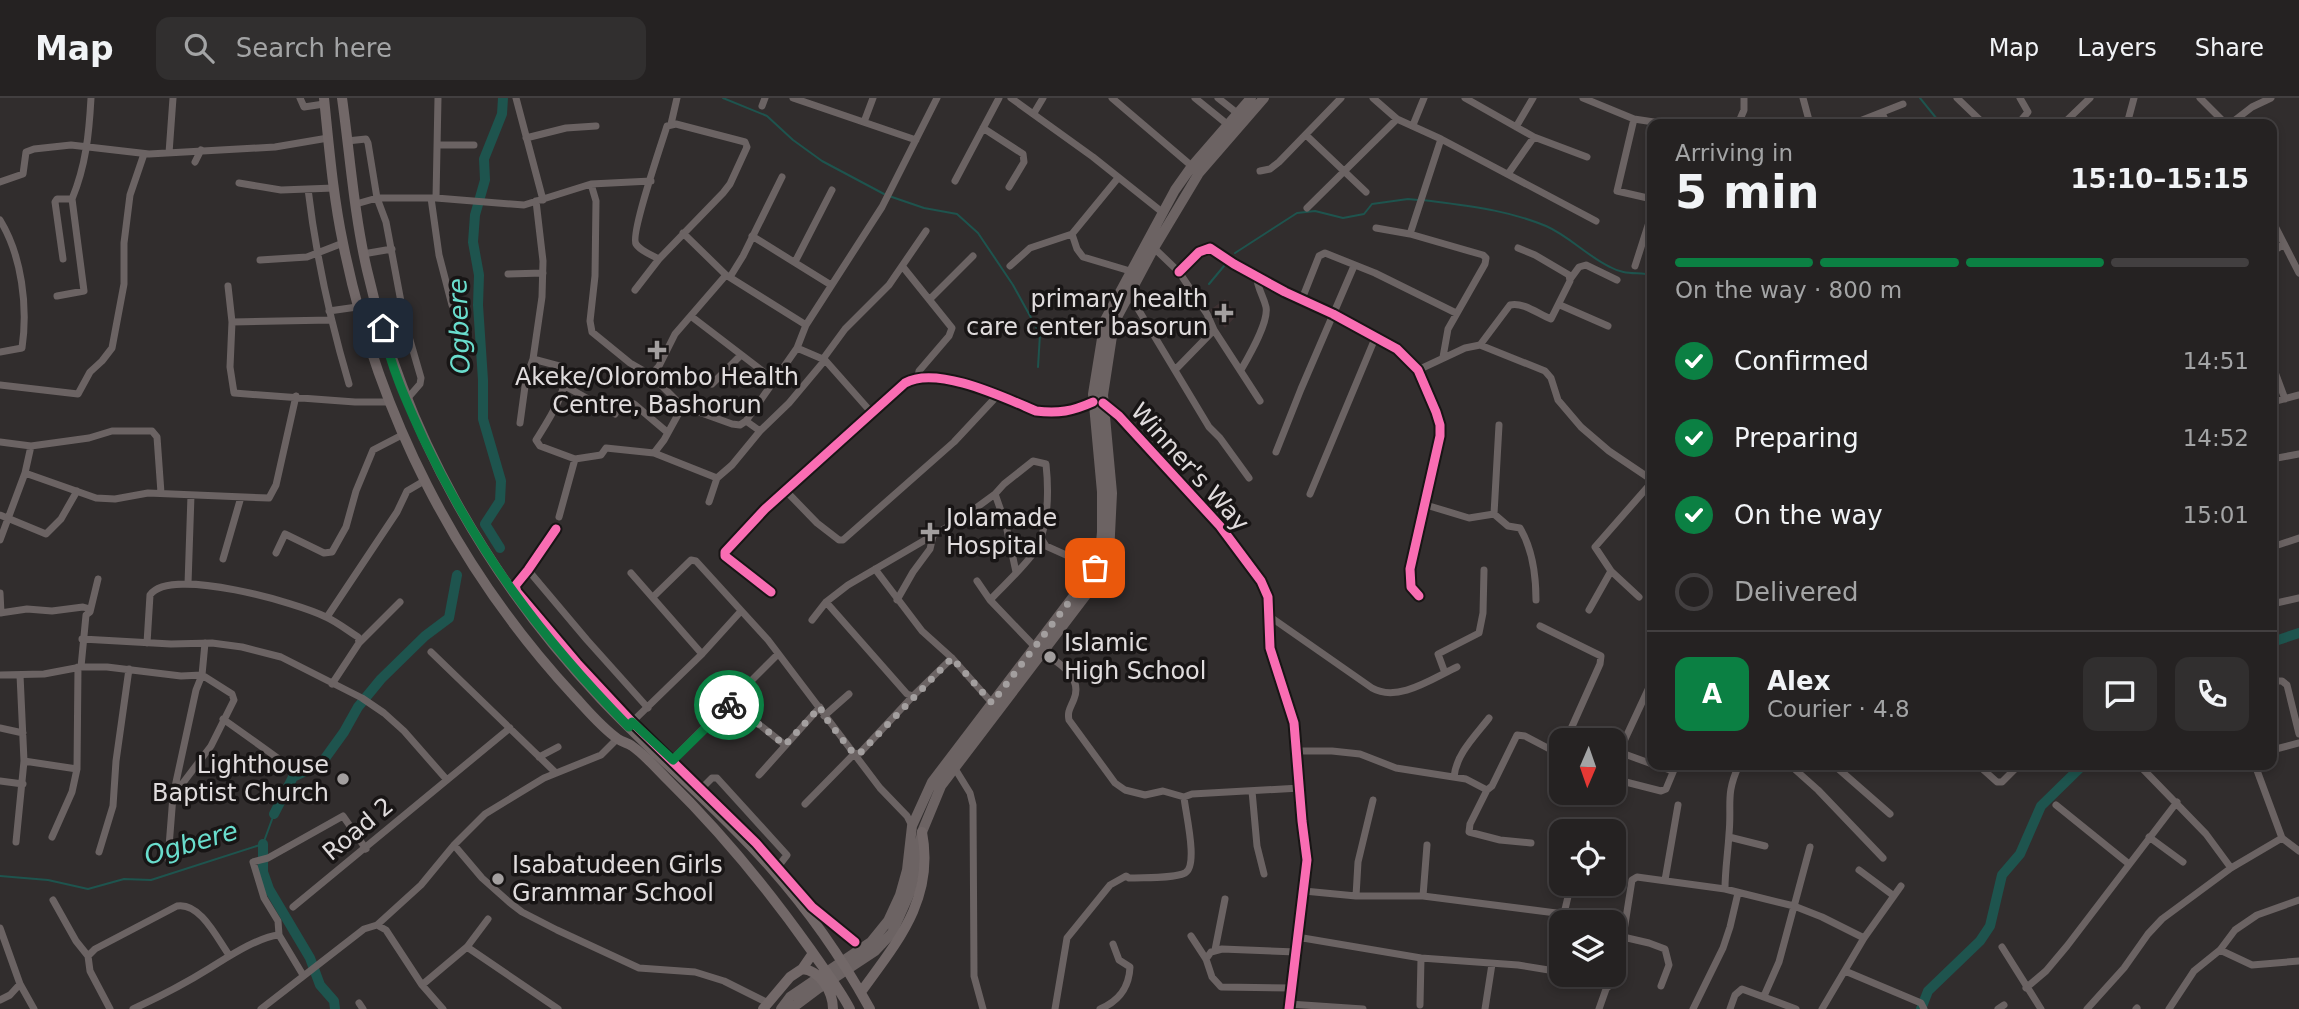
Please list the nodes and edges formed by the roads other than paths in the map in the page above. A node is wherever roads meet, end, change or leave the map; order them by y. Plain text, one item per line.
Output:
1 (91, 98) edge
2 (173, 98) edge
3 (300, 98) edge
4 (342, 98) edge
5 (438, 98) edge
6 (516, 98) edge
7 (677, 98) edge
8 (793, 98) edge
9 (873, 98) edge
10 (937, 98) edge
11 (999, 98) edge
12 (1011, 98) edge
13 (1043, 98) edge
14 (1112, 98) edge
15 (1127, 98) edge
16 (1195, 98) edge
17 (1219, 98) edge
18 (1251, 98) edge
19 (1264, 98) edge
20 (1342, 98) edge
21 (1373, 98) edge
22 (1424, 98) edge
23 (1465, 98) edge
24 (1533, 98) edge
25 (1744, 98) edge
26 (1802, 98) edge
27 (1957, 98) edge
28 (2020, 98) edge
29 (2090, 98) edge
30 (2134, 98) edge
31 (2200, 98) edge
32 (2271, 98) edge
33 (1588, 99) edge
34 (324, 101) edge
35 (818, 102) edge
36 (1903, 104) dead end
37 (1122, 106) junction
38 (1034, 113) junction
39 (1237, 113) junction
40 (1882, 113) junction
41 (1397, 119) junction
42 (1634, 119) junction
43 (1740, 119) edge
44 (1808, 119) edge
45 (1866, 119) edge
46 (1885, 119) edge
47 (1979, 119) edge
48 (2022, 119) edge
49 (2068, 119) edge
50 (2128, 119) edge
51 (2223, 119) edge
52 (2235, 119) edge
53 (1647, 121) edge
54 (864, 122) junction
55 (671, 124) junction
56 (1227, 124) junction
57 (1413, 125) junction
58 (596, 126) dead end
59 (1516, 127) junction
60 (983, 128) junction
61 (1306, 135) junction
62 (328, 138) junction
63 (526, 138) junction
64 (1534, 138) junction
65 (1441, 139) junction
66 (916, 140) junction
67 (347, 141) junction
68 (437, 145) junction
69 (474, 145) dead end
70 (88, 148) junction
71 (201, 150) junction
72 (169, 153) junction
73 (144, 154) junction
74 (1587, 157) dead end
75 (195, 162) dead end
76 (1195, 169) junction
77 (1260, 171) dead end
78 (1343, 171) junction
79 (1508, 174) junction
80 (782, 177) dead end
81 (1118, 178) junction
82 (651, 181) junction
83 (955, 181) dead end
84 (0, 182) edge
85 (239, 183) dead end
86 (591, 184) junction
87 (1009, 187) dead end
88 (334, 188) junction
89 (308, 189) junction
90 (832, 190) dead end
91 (1366, 192) dead end
92 (377, 198) junction
93 (434, 198) junction
94 (1647, 198) edge
95 (72, 199) junction
96 (539, 201) junction
97 (356, 204) junction
98 (1307, 208) dead end
99 (1162, 212) junction
100 (0, 219) edge
101 (1596, 221) dead end
102 (1376, 228) dead end
103 (1647, 228) edge
104 (2277, 230) edge
105 (926, 231) dead end
106 (682, 233) junction
107 (1072, 234) junction
108 (1410, 234) junction
109 (752, 236) junction
110 (343, 243) junction
111 (2284, 244) junction
112 (1154, 247) junction
113 (1518, 248) dead end
114 (2277, 248) edge
115 (392, 249) junction
116 (316, 254) junction
117 (363, 254) junction
118 (973, 256) dead end
119 (62, 258) dead end
120 (659, 259) junction
121 (260, 260) dead end
122 (795, 262) junction
123 (1635, 265) dead end
124 (1010, 266) dead end
125 (1354, 266) junction
126 (904, 267) junction
127 (1130, 271) junction
128 (1179, 272) junction
129 (2299, 272) edge
130 (543, 273) junction
131 (508, 274) dead end
132 (1256, 275) junction
133 (728, 276) junction
134 (1571, 278) junction
135 (1617, 280) dead end
136 (831, 285) junction
137 (228, 286) dead end
138 (635, 290) dead end
139 (1129, 294) junction
140 (57, 296) dead end
141 (930, 299) junction
142 (1302, 299) junction
143 (452, 305) dead end
144 (1560, 305) junction
145 (357, 307) junction
146 (329, 311) junction
147 (1456, 313) junction
148 (1333, 314) junction
149 (692, 317) junction
150 (331, 320) junction
151 (232, 322) junction
152 (806, 326) junction
153 (1608, 327) dead end
154 (1214, 330) junction
155 (1376, 336) junction
156 (1480, 345) junction
157 (797, 348) junction
158 (0, 352) edge
159 (741, 355) junction
160 (1443, 357) junction
161 (533, 359) junction
162 (824, 360) junction
163 (1175, 369) junction
164 (1241, 370) junction
165 (1418, 370) junction
166 (651, 375) junction
167 (918, 377) junction
168 (2277, 377) edge
169 (773, 379) junction
170 (349, 384) dead end
171 (712, 384) dead end
172 (0, 385) edge
173 (565, 386) junction
174 (997, 396) junction
175 (2299, 396) edge
176 (296, 397) junction
177 (406, 399) junction
178 (2285, 399) junction
179 (1260, 401) dead end
180 (2277, 401) edge
181 (388, 402) junction
182 (684, 403) junction
183 (1098, 403) junction
184 (634, 404) dead end
185 (871, 412) junction
186 (615, 414) dead end
187 (746, 421) junction
188 (520, 423) dead end
189 (1499, 425) dead end
190 (760, 431) junction
191 (667, 432) junction
192 (402, 435) junction
193 (0, 442) edge
194 (31, 446) junction
195 (1276, 452) dead end
196 (654, 453) junction
197 (2299, 454) edge
198 (2277, 458) edge
199 (575, 459) junction
200 (25, 473) junction
201 (717, 478) junction
202 (1249, 478) dead end
203 (1647, 478) edge
204 (424, 481) junction
205 (1647, 487) edge
206 (77, 491) junction
207 (786, 491) junction
208 (161, 493) junction
209 (995, 494) junction
210 (1310, 494) dead end
211 (191, 495) junction
212 (241, 497) junction
213 (709, 502) dead end
214 (1426, 505) junction
215 (1494, 514) junction
216 (4, 516) edge
217 (559, 517) dead end
218 (556, 529) dead end
219 (933, 536) junction
220 (1041, 538) junction
221 (2299, 538) edge
222 (0, 540) edge
223 (2277, 545) edge
224 (276, 553) dead end
225 (223, 559) dead end
226 (1095, 568) junction
227 (874, 569) junction
228 (528, 570) junction
229 (1484, 570) dead end
230 (1611, 571) junction
231 (1016, 572) junction
232 (631, 573) dead end
233 (98, 579) dead end
234 (977, 581) dead end
235 (188, 584) junction
236 (771, 592) dead end
237 (1084, 592) junction
238 (0, 593) edge
239 (1419, 596) dead end
240 (653, 597) junction
241 (1639, 597) dead end
242 (2299, 598) edge
243 (897, 600) junction
244 (990, 600) junction
245 (1536, 600) dead end
246 (400, 602) dead end
247 (826, 602) junction
248 (2277, 603) edge
249 (90, 609) junction
250 (1589, 610) dead end
251 (741, 611) junction
252 (1, 613) edge
253 (1269, 616) junction
254 (327, 617) junction
255 (812, 620) dead end
256 (1540, 626) dead end
257 (82, 639) junction
258 (147, 643) junction
259 (205, 643) junction
260 (359, 643) junction
261 (1039, 650) junction
262 (431, 652) dead end
263 (702, 654) junction
264 (778, 654) junction
265 (952, 658) junction
266 (79, 667) junction
267 (1457, 667) dead end
268 (129, 669) junction
269 (1445, 673) junction
270 (0, 675) edge
271 (20, 675) junction
272 (202, 676) junction
273 (2277, 681) edge
274 (332, 684) junction
275 (1647, 692) edge
276 (849, 694) dead end
277 (913, 696) junction
278 (732, 703) junction
279 (992, 703) junction
280 (820, 707) junction
281 (648, 708) junction
282 (824, 716) junction
283 (223, 719) junction
284 (1489, 719) dead end
285 (630, 725) junction
286 (0, 727) edge
287 (510, 727) junction
288 (1571, 728) edge
289 (23, 733) junction
290 (2299, 734) edge
291 (617, 738) junction
292 (2299, 743) edge
293 (785, 745) junction
294 (558, 747) dead end
295 (1549, 748) edge
296 (2277, 750) edge
297 (1296, 751) junction
298 (854, 754) junction
299 (539, 757) junction
300 (673, 760) junction
301 (24, 761) junction
302 (1647, 762) edge
303 (286, 764) dead end
304 (954, 767) junction
305 (77, 769) junction
306 (1674, 770) edge
307 (1737, 770) edge
308 (1796, 770) edge
309 (1840, 770) edge
310 (1984, 770) edge
311 (2014, 770) edge
312 (2144, 770) edge
313 (2257, 770) edge
314 (556, 773) junction
315 (759, 775) dead end
316 (1454, 777) junction
317 (447, 780) junction
318 (0, 781) edge
319 (23, 783) junction
320 (1626, 783) edge
321 (1300, 788) junction
322 (701, 789) junction
323 (1487, 790) junction
324 (1252, 791) junction
325 (173, 796) junction
326 (1184, 797) junction
327 (1373, 800) dead end
328 (2177, 802) junction
329 (805, 804) dead end
330 (1678, 805) dead end
331 (2056, 805) dead end
332 (1889, 814) dead end
333 (917, 829) junction
334 (52, 837) dead end
335 (1729, 837) junction
336 (2149, 837) junction
337 (2282, 838) junction
338 (16, 842) dead end
339 (1531, 843) dead end
340 (454, 845) junction
341 (1427, 845) dead end
342 (1765, 846) dead end
343 (1810, 847) dead end
344 (366, 849) junction
345 (2299, 851) edge
346 (99, 852) dead end
347 (1883, 858) dead end
348 (168, 859) dead end
349 (2183, 862) dead end
350 (2129, 864) junction
351 (777, 868) junction
352 (2231, 868) junction
353 (1859, 870) dead end
354 (1264, 874) dead end
355 (1665, 880) junction
356 (1901, 886) dead end
357 (1725, 889) junction
358 (1304, 891) junction
359 (1738, 893) junction
360 (1894, 895) junction
361 (1356, 896) junction
362 (1423, 896) junction
363 (1225, 899) dead end
364 (53, 900) dead end
365 (2299, 900) edge
366 (1794, 906) junction
367 (293, 907) dead end
368 (1549, 916) edge
369 (1626, 918) edge
370 (488, 919) dead end
371 (377, 925) junction
372 (0, 928) edge
373 (279, 935) junction
374 (1191, 936) dead end
375 (1297, 937) junction
376 (1626, 938) edge
377 (1864, 938) junction
378 (855, 942) dead end
379 (1112, 944) dead end
380 (467, 947) junction
381 (2002, 947) dead end
382 (1215, 950) junction
383 (2220, 950) junction
384 (1296, 952) junction
385 (813, 953) junction
386 (229, 955) junction
387 (88, 956) junction
388 (1421, 958) junction
389 (1206, 959) junction
390 (2299, 961) edge
391 (1492, 964) junction
392 (802, 969) junction
393 (1549, 970) edge
394 (1844, 971) junction
395 (305, 973) junction
396 (20, 984) junction
397 (817, 984) junction
398 (422, 985) junction
399 (1661, 986) dead end
400 (1608, 987) edge
401 (1292, 988) junction
402 (2026, 988) junction
403 (861, 992) junction
404 (1764, 996) junction
405 (0, 1000) edge
406 (848, 1005) edge
407 (1420, 1005) dead end
408 (765, 1006) edge
409 (1289, 1007) edge
410 (1923, 1007) edge
411 (34, 1009) edge
412 (110, 1009) edge
413 (133, 1009) edge
414 (261, 1009) edge
415 (443, 1009) edge
416 (558, 1009) edge
417 (781, 1009) edge
418 (791, 1009) edge
419 (834, 1009) edge
420 (870, 1009) edge
421 (983, 1009) edge
422 (1055, 1009) edge
423 (1100, 1009) edge
424 (1363, 1009) edge
425 (1485, 1009) edge
426 (1599, 1009) edge
427 (1693, 1009) edge
428 (1730, 1009) edge
429 (1796, 1009) edge
430 (1822, 1009) edge
431 (2041, 1009) edge
432 (2087, 1009) edge
433 (2169, 1009) edge

1 - 70 street
2 - 72 street
3 - 34 street
4 - 67 highway
5 - 68 street
6 - 63 street
7 - 55 street
8 - 35 street
9 - 54 street
10 - 66 street
11 - 60 street
12 - 38 street
13 - 38 street
14 - 37 street
15 - 37 street
16 - 56 street
17 - 39 street
18 - 39 main road
19 - 76 main road
20 - 61 street
21 - 41 street
22 - 57 street
23 - 59 street
24 - 59 street
25 - 43 street
26 - 44 street
27 - 47 street
28 - 48 street
29 - 49 street
30 - 50 street
31 - 51 street
32 - 52 street
33 - 42 street
34 - 62 highway
35 - 54 street
36 - 40 street
37 - 76 street
38 - 81 street
39 - 56 main road
40 - 45 street
40 - 46 street
41 - 57 street
41 - 78 street
42 - 53 street
42 - 94 street
54 - 66 street
55 - 82 street
55 - 106 street
56 - 76 main road
57 - 65 street
58 - 63 street
59 - 64 street
60 - 83 street
60 - 87 street
61 - 77 street
61 - 78 street
62 - 71 street
62 - 88 highway
63 - 96 street
64 - 74 street
64 - 79 street
65 - 79 street
65 - 108 street
66 - 136 street
67 - 92 street
67 - 97 highway
68 - 69 street
68 - 93 street
70 - 73 street
70 - 84 street
70 - 95 street
71 - 72 street
71 - 75 street
72 - 73 street
73 - 172 street
76 - 99 main road
76 - 112 main road
78 - 91 street
78 - 98 street
79 - 101 street
80 - 109 street
81 - 99 street
81 - 107 street
82 - 86 street
82 - 120 street
85 - 89 street
86 - 96 street
86 - 166 street
88 - 89 street
88 - 110 highway
89 - 116 street
90 - 122 street
92 - 93 street
92 - 97 street
92 - 115 street
93 - 96 street
93 - 143 street
95 - 119 street
95 - 140 street
96 - 130 street
97 - 117 highway
99 - 127 main road
100 - 158 street
102 - 108 street
103 - 123 street
104 - 111 street
105 - 126 street
106 - 120 street
106 - 133 street
107 - 124 street
107 - 127 street
108 - 147 street
109 - 122 street
109 - 133 street
110 - 116 street
110 - 145 highway
111 - 114 street
111 - 129 street
112 - 128 street
112 - 139 main road
113 - 134 street
115 - 117 street
115 - 177 street
116 - 121 street
116 - 146 street
117 - 177 highway
118 - 141 street
120 - 138 street
122 - 136 street
125 - 142 street
125 - 147 street
125 - 148 street
126 - 141 street
126 - 162 street
127 - 183 main road
128 - 132 street
128 - 154 street
130 - 131 street
130 - 161 street
132 - 142 street
132 - 164 street
133 - 149 street
133 - 152 street
134 - 135 street
134 - 144 street
136 - 152 street
137 - 151 street
139 - 163 street
139 - 183 main road
141 - 167 street
142 - 148 street
144 - 153 street
144 - 156 street
145 - 146 street
145 - 181 highway
146 - 150 street
147 - 160 street
148 - 155 street
148 - 195 street
149 - 159 street
149 - 166 street
150 - 151 street
150 - 170 street
151 - 176 street
152 - 157 street
154 - 163 street
154 - 164 street
155 - 165 street
155 - 210 street
156 - 160 street
156 - 203 street
157 - 162 street
157 - 169 street
159 - 169 street
159 - 171 street
160 - 165 street
161 - 173 street
161 - 188 street
162 - 185 street
162 - 190 street
163 - 202 street
164 - 179 street
165 - 214 street
166 - 182 street
167 - 174 street
167 - 185 street
168 - 178 street
169 - 187 street
173 - 186 street
173 - 199 street
174 - 183 street
174 - 207 street
175 - 178 street
176 - 181 street
176 - 212 street
177 - 285 highway
178 - 180 street
181 - 192 highway
182 - 187 street
182 - 191 street
183 - 226 main road
183 - 237 main road
183 - 253 street, Winner's Way
184 - 191 street
185 - 207 street
187 - 190 street
189 - 215 street
190 - 201 street
191 - 196 street
192 - 204 highway
192 - 224 street
193 - 194 street
194 - 200 street
194 - 208 street
196 - 199 street
196 - 201 street
197 - 198 street
199 - 217 street
200 - 206 street
200 - 216 street
201 - 213 street
204 - 254 street
204 - 291 highway
205 - 230 street
206 - 208 street
206 - 216 street
207 - 236 street
208 - 211 street
209 - 219 street
209 - 220 street
209 - 231 street
211 - 212 street
211 - 235 street
212 - 225 street
214 - 215 street
214 - 239 street
215 - 245 street
216 - 222 street
218 - 228 street
219 - 227 street
219 - 243 street
220 - 226 street
220 - 231 street
221 - 223 street
226 - 237 main road
227 - 243 street
227 - 247 street
228 - 281 street
228 - 285 street
229 - 269 street
230 - 241 street
230 - 250 street
231 - 244 street
232 - 240 street
233 - 249 street
234 - 244 street
235 - 254 street
235 - 258 street
237 - 261 main road
238 - 252 street
240 - 251 street
240 - 263 street
242 - 248 street
243 - 265 street
244 - 261 street
246 - 260 street
247 - 255 street
247 - 277 street
249 - 252 street
249 - 257 street
251 - 263 street
251 - 264 street
253 - 269 street
253 - 297 street, Winner's Way
254 - 260 street
256 - 288 street
257 - 258 street
257 - 266 street
258 - 259 street
259 - 272 street
259 - 274 street
260 - 274 street
261 - 279 main road
261 - 304 main road
261 - 326 street
262 - 287 street
263 - 281 street
264 - 278 street
264 - 280 street
265 - 277 street
265 - 279 street
266 - 268 street
266 - 271 street
266 - 305 street
267 - 269 street
268 - 272 street
268 - 346 street
270 - 271 street
271 - 289 street
272 - 283 street
272 - 325 street
273 - 290 street
274 - 317 street
275 - 302 street
276 - 282 street
277 - 298 street
278 - 293 street
278 - 300 street
279 - 333 main road
280 - 282 street
280 - 293 street
281 - 285 street
282 - 298 street
283 - 303 street
283 - 325 street
284 - 316 street
285 - 300 street
285 - 403 highway
286 - 289 street
287 - 299 street
287 - 317 street, Road 2
289 - 301 street
291 - 314 street
291 - 385 highway
292 - 296 street
293 - 315 street
294 - 299 street
295 - 323 street
297 - 316 street
297 - 321 street, Winner's Way
298 - 329 street
298 - 333 street
299 - 314 street
300 - 322 street
301 - 305 street
301 - 319 street
304 - 333 main road
304 - 421 street
305 - 334 street
306 - 320 street
307 - 335 street
308 - 347 street
309 - 332 street
310 - 311 street
312 - 328 street
313 - 337 street
314 - 340 street
316 - 323 street
317 - 344 street, Road 2
318 - 319 street
319 - 338 street
321 - 324 street
321 - 358 street, Winner's Way
322 - 351 street
322 - 351 street
323 - 339 street
324 - 326 street
324 - 354 street
325 - 348 street
326 - 422 street
327 - 361 street
328 - 336 street
328 - 352 street
330 - 355 street
331 - 350 street
333 - 397 main road
333 - 397 main road
333 - 403 highway
335 - 342 street
335 - 357 street
336 - 349 street
336 - 350 street
337 - 345 street
337 - 352 street
340 - 371 street
340 - 408 street
341 - 362 street
343 - 366 street
344 - 367 street, Road 2
344 - 373 street
350 - 402 street
351 - 378 street
352 - 432 street
353 - 360 street
355 - 357 street
355 - 369 street
356 - 360 street
357 - 359 street
358 - 361 street
358 - 375 street, Winner's Way
359 - 366 street
359 - 427 street
360 - 377 street
361 - 362 street
362 - 368 street
363 - 382 street
364 - 387 street
365 - 383 street
366 - 377 street
366 - 404 street
370 - 380 street
371 - 395 street
371 - 398 street
372 - 396 street
373 - 386 street
373 - 395 street
374 - 389 street
375 - 384 street, Winner's Way
375 - 388 street
376 - 399 street
377 - 394 street
379 - 423 street
380 - 398 street
380 - 416 street
381 - 402 street
382 - 384 street
382 - 389 street
383 - 390 street
383 - 433 street
384 - 401 street, Winner's Way
385 - 392 highway
385 - 406 highway
386 - 387 street
386 - 413 street
387 - 412 street
388 - 391 street
388 - 407 street
389 - 401 street
391 - 393 street
391 - 425 street
392 - 408 highway
392 - 419 highway
394 - 410 street
394 - 430 street
395 - 414 street
396 - 405 street
396 - 411 street
397 - 417 main road
397 - 418 main road
398 - 415 street
400 - 426 street
401 - 409 street, Winner's Way
402 - 431 street
403 - 420 highway
404 - 428 street
404 - 429 street
406 - 419 highway
409 - 424 street

